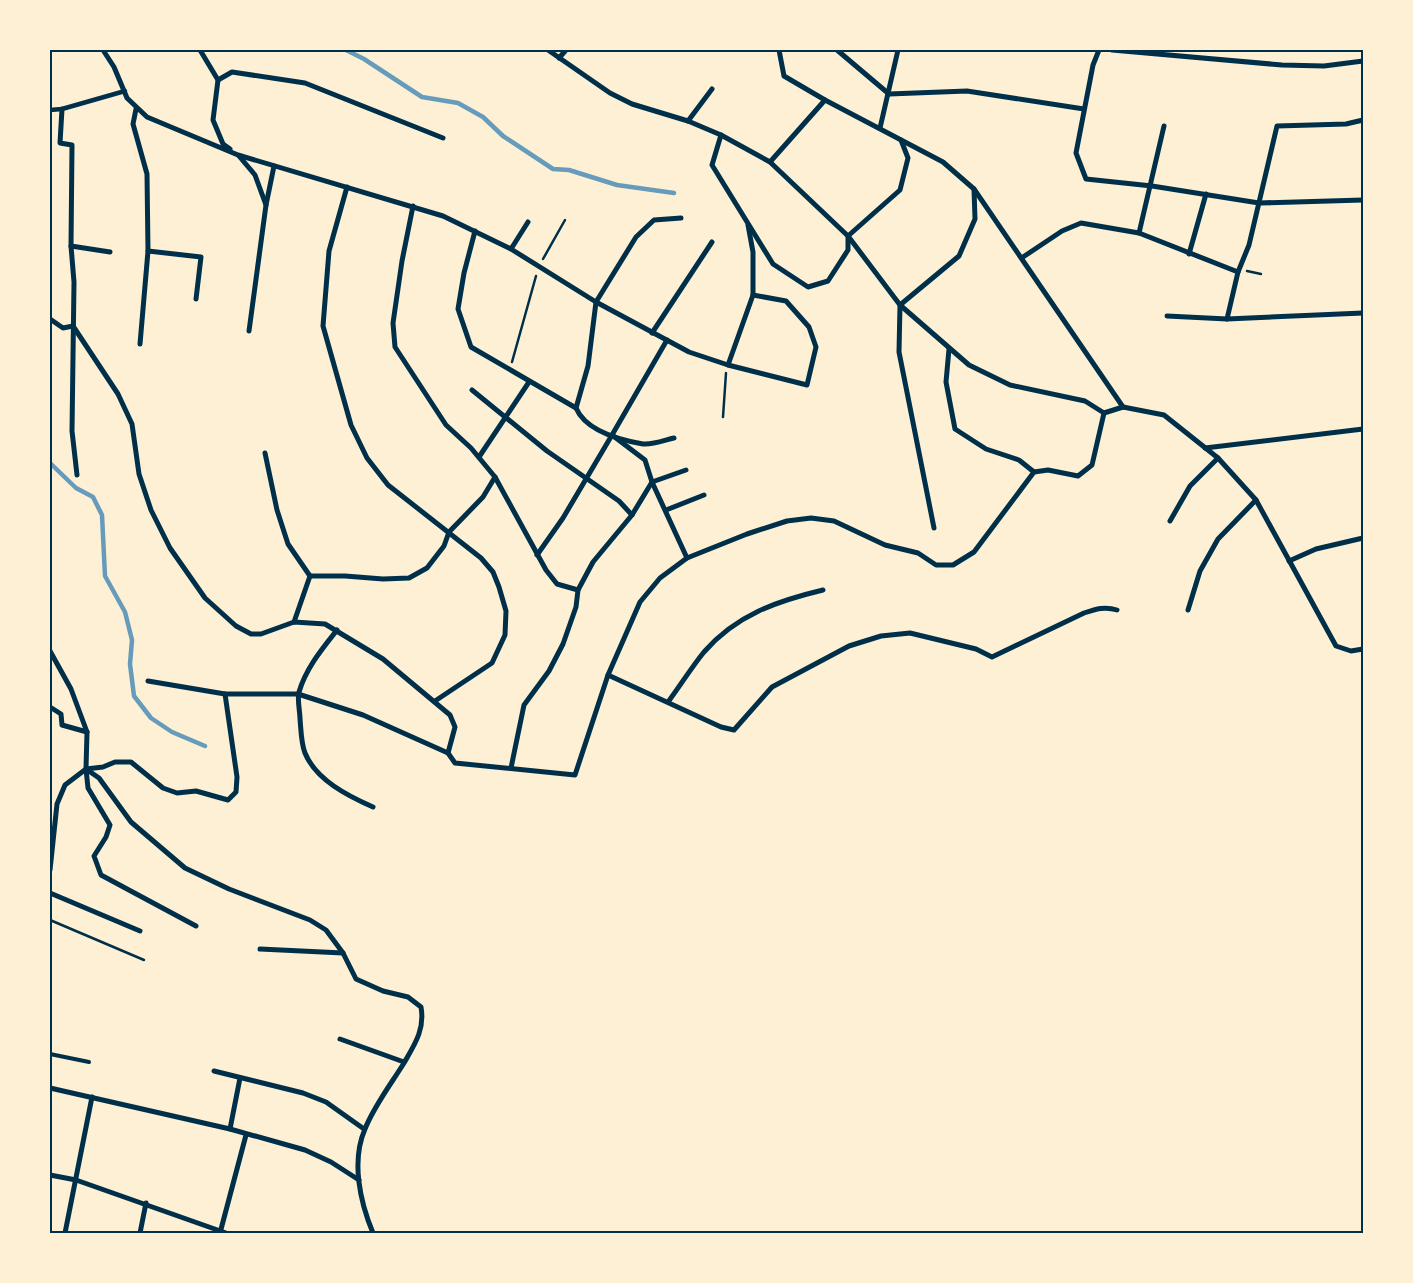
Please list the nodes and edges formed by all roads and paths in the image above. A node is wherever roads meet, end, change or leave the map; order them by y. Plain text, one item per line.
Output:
1 (103, 50) edge
2 (200, 50) edge
3 (548, 50) edge
4 (566, 50) edge
5 (779, 50) edge
6 (837, 50) edge
7 (898, 50) edge
8 (1099, 50) edge
9 (1112, 50) edge
10 (559, 58) junction
11 (1363, 60) edge
12 (218, 80) junction
13 (712, 89) dead end
14 (124, 91) junction
15 (889, 94) junction
16 (825, 100) junction
17 (136, 108) junction
18 (62, 109) junction
19 (1084, 109) junction
20 (50, 110) edge
21 (1363, 120) edge
22 (688, 121) junction
23 (1164, 126) dead end
24 (880, 128) junction
25 (721, 135) junction
26 (443, 138) dead end
27 (901, 140) junction
28 (238, 155) junction
29 (770, 162) junction
30 (274, 166) junction
31 (1152, 186) junction
32 (347, 187) junction
33 (974, 188) junction
34 (1206, 194) junction
35 (1363, 200) edge
36 (1259, 203) junction
37 (266, 205) junction
38 (414, 206) junction
39 (681, 218) dead end
40 (565, 220) dead end
41 (528, 222) dead end
42 (748, 222) junction
43 (475, 230) junction
44 (1139, 233) junction
45 (848, 236) junction
46 (712, 242) dead end
47 (72, 246) junction
48 (511, 249) junction
49 (148, 251) junction
50 (110, 252) dead end
51 (1189, 254) junction
52 (1023, 257) junction
53 (538, 266) junction
54 (1239, 270) junction
55 (1261, 274) dead end
56 (753, 294) junction
57 (196, 299) dead end
58 (596, 302) junction
59 (900, 305) junction
60 (1363, 313) edge
61 (1167, 316) dead end
62 (50, 319) edge
63 (1227, 319) junction
64 (73, 326) junction
65 (249, 331) dead end
66 (652, 333) junction
67 (667, 340) junction
68 (140, 344) dead end
69 (949, 349) junction
70 (728, 365) junction
71 (509, 370) junction
72 (529, 382) junction
73 (472, 390) dead end
74 (1123, 407) junction
75 (576, 408) junction
76 (1104, 413) junction
77 (723, 417) dead end
78 (505, 419) junction
79 (1363, 429) edge
80 (612, 435) junction
81 (674, 438) dead end
82 (1204, 448) junction
83 (265, 453) dead end
84 (479, 457) junction
85 (1218, 458) junction
86 (686, 470) dead end
87 (1034, 472) junction
88 (77, 475) dead end
89 (495, 477) junction
90 (587, 478) junction
91 (652, 482) junction
92 (704, 494) dead end
93 (1256, 500) junction
94 (666, 510) junction
95 (632, 515) junction
96 (1170, 521) dead end
97 (934, 528) dead end
98 (449, 532) junction
99 (1363, 538) edge
100 (537, 555) junction
101 (687, 558) junction
102 (1289, 560) junction
103 (310, 576) junction
104 (578, 590) junction
105 (823, 590) dead end
106 (1116, 610) dead end
107 (1188, 610) dead end
108 (294, 622) junction
109 (336, 630) junction
110 (1363, 649) edge
111 (50, 651) edge
112 (608, 675) junction
113 (148, 681) dead end
114 (225, 694) junction
115 (298, 694) junction
116 (435, 701) junction
117 (668, 702) junction
118 (50, 707) edge
119 (87, 732) junction
120 (448, 753) junction
121 (511, 768) junction
122 (86, 769) junction
123 (373, 807) dead end
124 (50, 870) edge
125 (50, 893) edge
126 (50, 920) edge
127 (196, 926) dead end
128 (140, 931) dead end
129 (260, 949) dead end
130 (344, 953) junction
131 (144, 960) dead end
132 (340, 1039) dead end
133 (50, 1054) edge
134 (90, 1062) dead end
135 (404, 1062) junction
136 (214, 1071) dead end
137 (240, 1078) junction
138 (50, 1088) edge
139 (92, 1097) junction
140 (364, 1129) junction
141 (230, 1130) junction
142 (246, 1135) junction
143 (50, 1175) edge
144 (76, 1180) junction
145 (358, 1180) junction
146 (146, 1203) junction
147 (65, 1233) edge
148 (140, 1233) edge
149 (222, 1233) edge
150 (373, 1233) edge

1 - 14 street
2 - 12 street
3 - 10 street
4 - 10 street
5 - 16 street
6 - 15 street
7 - 15 street
8 - 19 street
9 - 11 street
10 - 22 street
12 - 26 street
12 - 28 street
13 - 22 street
14 - 17 street
14 - 18 street
15 - 19 street
15 - 24 street
16 - 24 street
16 - 29 street
17 - 28 street
17 - 49 street
18 - 20 street
18 - 47 street
19 - 31 street
21 - 36 street
22 - 25 street
23 - 31 street
24 - 27 street
25 - 29 street
25 - 42 street
27 - 33 street
27 - 45 street
28 - 30 street
28 - 37 street
29 - 45 street
30 - 32 street
30 - 37 street
31 - 34 street
31 - 44 street
32 - 38 street
32 - 98 street
33 - 52 street
33 - 59 street
34 - 36 street
34 - 51 street
35 - 36 street
36 - 54 street
37 - 65 street
38 - 43 street
38 - 84 street
39 - 58 street
40 - 53 path
41 - 48 street
42 - 45 street
42 - 56 street
43 - 48 street
43 - 71 street
44 - 51 street
44 - 52 street
45 - 59 street
46 - 66 street
47 - 50 street
47 - 64 street
48 - 53 street
49 - 57 street
49 - 68 street
51 - 54 street
52 - 74 street
53 - 58 street
53 - 71 path
54 - 55 path
54 - 63 street
56 - 70 street
56 - 70 street
58 - 66 street
58 - 75 street
59 - 69 street
59 - 97 street
60 - 63 street
61 - 63 street
62 - 64 street
64 - 88 street
64 - 108 street
66 - 67 street
67 - 70 street
67 - 80 street
69 - 76 street
69 - 87 street
70 - 77 path
71 - 72 street
72 - 75 street
72 - 78 street
73 - 78 street
74 - 76 street
74 - 82 street
75 - 80 street
76 - 87 street
78 - 84 street
78 - 90 street
79 - 82 street
80 - 81 street
80 - 90 street
80 - 91 street
82 - 85 street
83 - 103 street
84 - 89 street
85 - 93 street
85 - 96 street
86 - 91 street
87 - 101 street
89 - 98 street
89 - 100 street
90 - 95 street
90 - 100 street
91 - 94 street
91 - 95 street
92 - 94 street
93 - 102 street
93 - 107 street
94 - 101 street
95 - 104 street
98 - 103 street
98 - 116 street
99 - 102 street
100 - 104 street
101 - 112 street
102 - 110 street
103 - 108 street
104 - 121 street
105 - 117 street
106 - 117 street
108 - 109 street
109 - 115 street
109 - 116 street
111 - 119 street
112 - 117 street
112 - 121 street
113 - 114 street
114 - 115 street
114 - 122 street
115 - 120 street
115 - 123 street
116 - 120 street
118 - 119 street
119 - 122 street
120 - 121 street
122 - 124 street
122 - 127 street
122 - 130 street
125 - 128 street
126 - 131 path
129 - 130 street
130 - 135 street
132 - 135 street
133 - 134 lane
135 - 140 street
136 - 137 street
137 - 140 street
137 - 141 street
138 - 139 street
139 - 141 street
139 - 144 street
140 - 145 street
141 - 142 street
142 - 145 street
142 - 149 street
143 - 144 street
144 - 146 street
144 - 147 street
145 - 150 street
146 - 148 street
146 - 149 street

